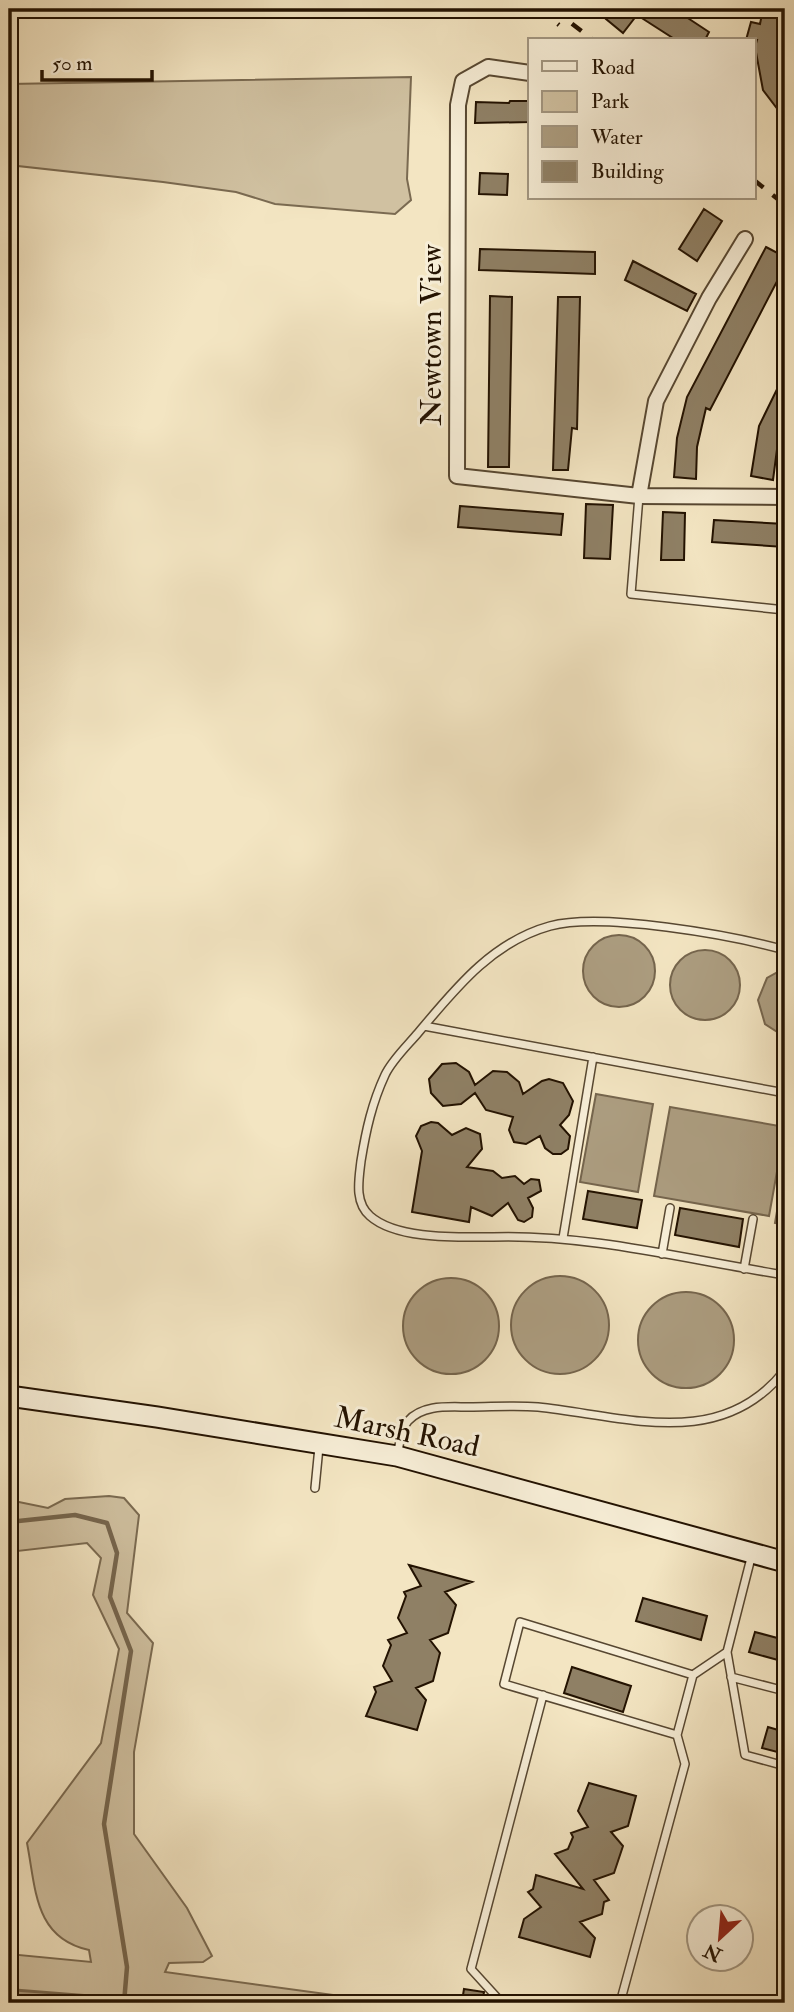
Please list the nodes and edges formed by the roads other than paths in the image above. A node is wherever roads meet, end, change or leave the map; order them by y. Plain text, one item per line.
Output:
1 (528, 73) edge
2 (745, 239) dead end
3 (639, 496) junction
4 (785, 497) edge
5 (785, 610) edge
6 (785, 950) edge
7 (424, 1026) junction
8 (593, 1057) junction
9 (785, 1093) edge
10 (670, 1208) dead end
11 (753, 1219) dead end
12 (563, 1238) junction
13 (662, 1254) junction
14 (744, 1269) junction
15 (785, 1275) edge
16 (785, 1370) edge
17 (9, 1396) edge
18 (320, 1443) junction
19 (397, 1456) junction
20 (315, 1488) dead end
21 (752, 1553) junction
22 (785, 1562) edge
23 (727, 1652) junction
24 (693, 1675) junction
25 (731, 1677) junction
26 (785, 1691) edge
27 (542, 1695) junction
28 (677, 1735) junction
29 (785, 1766) edge
30 (502, 2003) edge
31 (620, 2003) edge

1 - 3 street, Newtown View
2 - 3 street
3 - 4 street, Newtown View
3 - 5 lane
6 - 7 lane
7 - 8 lane
7 - 12 lane
8 - 9 lane
8 - 12 lane
10 - 13 lane
11 - 14 lane
12 - 13 lane
13 - 14 lane
14 - 15 lane
16 - 19 lane
17 - 18 main road, Marsh Road
18 - 19 main road, Marsh Road
18 - 20 lane
19 - 21 main road, Marsh Road
21 - 22 main road, Marsh Road
21 - 23 lane
23 - 24 lane
23 - 25 lane
24 - 27 lane
24 - 28 lane
25 - 26 lane
25 - 29 lane
27 - 28 lane
27 - 30 lane
28 - 31 lane

